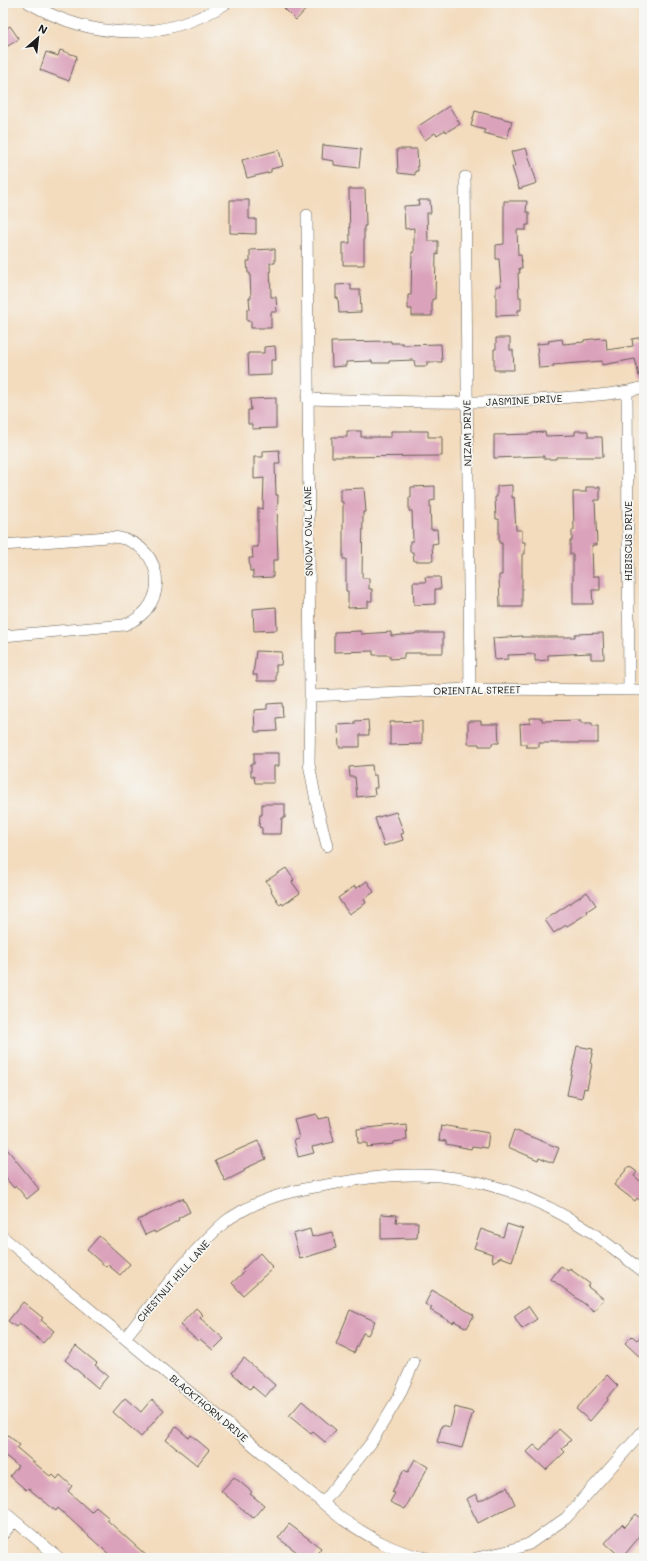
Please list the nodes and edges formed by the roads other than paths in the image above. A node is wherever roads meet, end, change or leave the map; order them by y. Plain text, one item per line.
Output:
1 (29, 3) edge
2 (227, 3) edge
3 (465, 177) dead end
4 (307, 214) dead end
5 (644, 386) edge
6 (628, 392) junction
7 (307, 399) junction
8 (467, 401) junction
9 (3, 545) edge
10 (3, 636) edge
11 (470, 689) junction
12 (629, 690) junction
13 (644, 690) edge
14 (310, 696) junction
15 (327, 846) dead end
16 (3, 1237) edge
17 (644, 1272) edge
18 (124, 1338) junction
19 (414, 1362) dead end
20 (644, 1430) edge
21 (323, 1503) junction
22 (3, 1511) edge
23 (14, 1521) junction
24 (3, 1534) edge
25 (59, 1558) edge
26 (426, 1558) edge
27 (476, 1558) edge

1 - 2 street
3 - 8 street, NIZAM DRIVE
4 - 7 street, SNOWY OWL LANE
5 - 6 street, JASMINE DRIVE
6 - 8 street, JASMINE DRIVE
6 - 12 street, HIBISCUS DRIVE
7 - 8 street, JASMINE DRIVE
7 - 14 street, SNOWY OWL LANE
8 - 11 street, NIZAM DRIVE
9 - 10 street
11 - 12 street, ORIENTAL STREET
11 - 14 street, ORIENTAL STREET
12 - 13 street, ORIENTAL STREET
14 - 15 street, SNOWY OWL LANE
16 - 18 street, BLACKTHORN DRIVE
17 - 18 street, CHESTNUT HILL LANE
18 - 21 street, BLACKTHORN DRIVE
19 - 21 street
20 - 27 street
21 - 26 street, BLACKTHORN DRIVE
22 - 23 street
23 - 24 street
23 - 25 street

